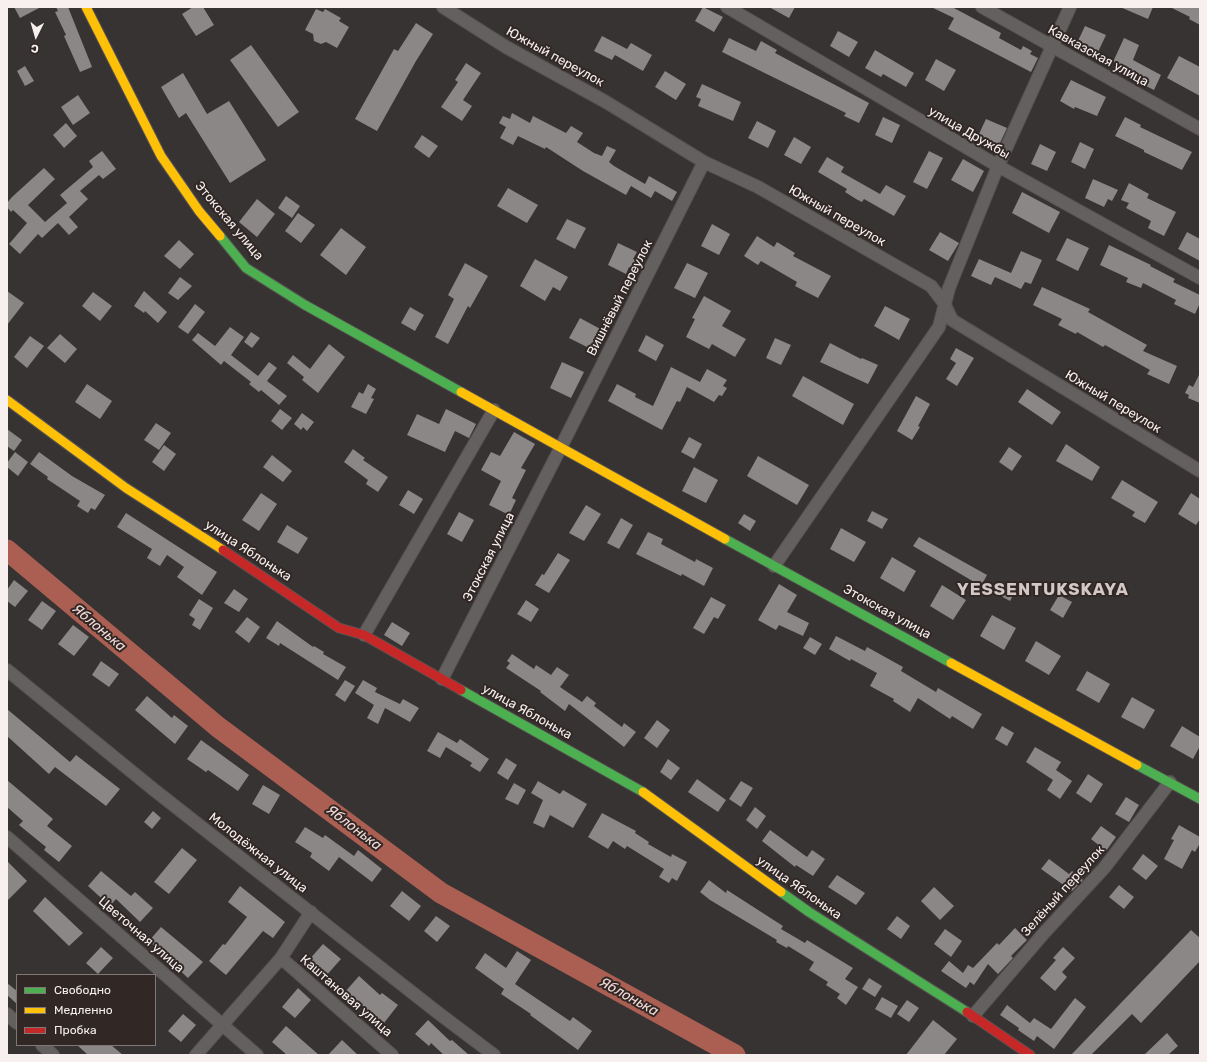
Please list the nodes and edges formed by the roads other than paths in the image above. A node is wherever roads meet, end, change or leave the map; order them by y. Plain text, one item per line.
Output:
1 (86, 7) edge
2 (443, 7) edge
3 (727, 7) edge
4 (982, 7) edge
5 (1070, 7) edge
6 (1053, 46) junction
7 (1200, 129) edge
8 (704, 162) junction
9 (998, 166) junction
10 (1200, 278) edge
11 (944, 303) junction
12 (7, 400) edge
13 (494, 410) junction
14 (562, 447) junction
15 (1200, 471) edge
16 (774, 566) junction
17 (364, 635) junction
18 (7, 670) edge
19 (442, 679) junction
20 (1170, 782) junction
21 (1198, 795) edge
22 (7, 837) edge
23 (311, 912) junction
24 (280, 958) junction
25 (7, 1014) edge
26 (973, 1016) junction
27 (16, 1022) edge
28 (224, 1025) junction
29 (43, 1046) edge
30 (53, 1055) edge
31 (196, 1055) edge
32 (257, 1055) edge
33 (392, 1055) edge
34 (494, 1055) edge
35 (1030, 1055) edge

1 - 13 main road, Этокская улица
2 - 8 street, Южный переулок
3 - 9 street, улица Дружбы
4 - 6 street, Кавказская улица
5 - 6 street
6 - 7 street, Кавказская улица
6 - 9 street
8 - 11 street, Южный переулок
8 - 14 street, Вишнёвый переулок
9 - 10 street, улица Дружбы
9 - 11 street
11 - 15 street, Южный переулок
11 - 16 street
12 - 17 main road, улица Яблонька
13 - 14 main road, Этокская улица
13 - 17 street
14 - 16 main road, Этокская улица
14 - 19 street, Этокская улица
16 - 20 main road, Этокская улица
17 - 19 main road, улица Яблонька
18 - 23 street, Молодёжная улица
19 - 26 main road, улица Яблонька
20 - 21 main road, Этокская улица
20 - 26 street, Зелёный переулок
22 - 28 street, Цветочная улица
23 - 24 street
23 - 34 street, Молодёжная улица
24 - 28 street
24 - 33 street, Каштановая улица
25 - 27 street
26 - 35 main road, улица Яблонька
28 - 31 street
28 - 32 street, Цветочная улица
29 - 30 street

